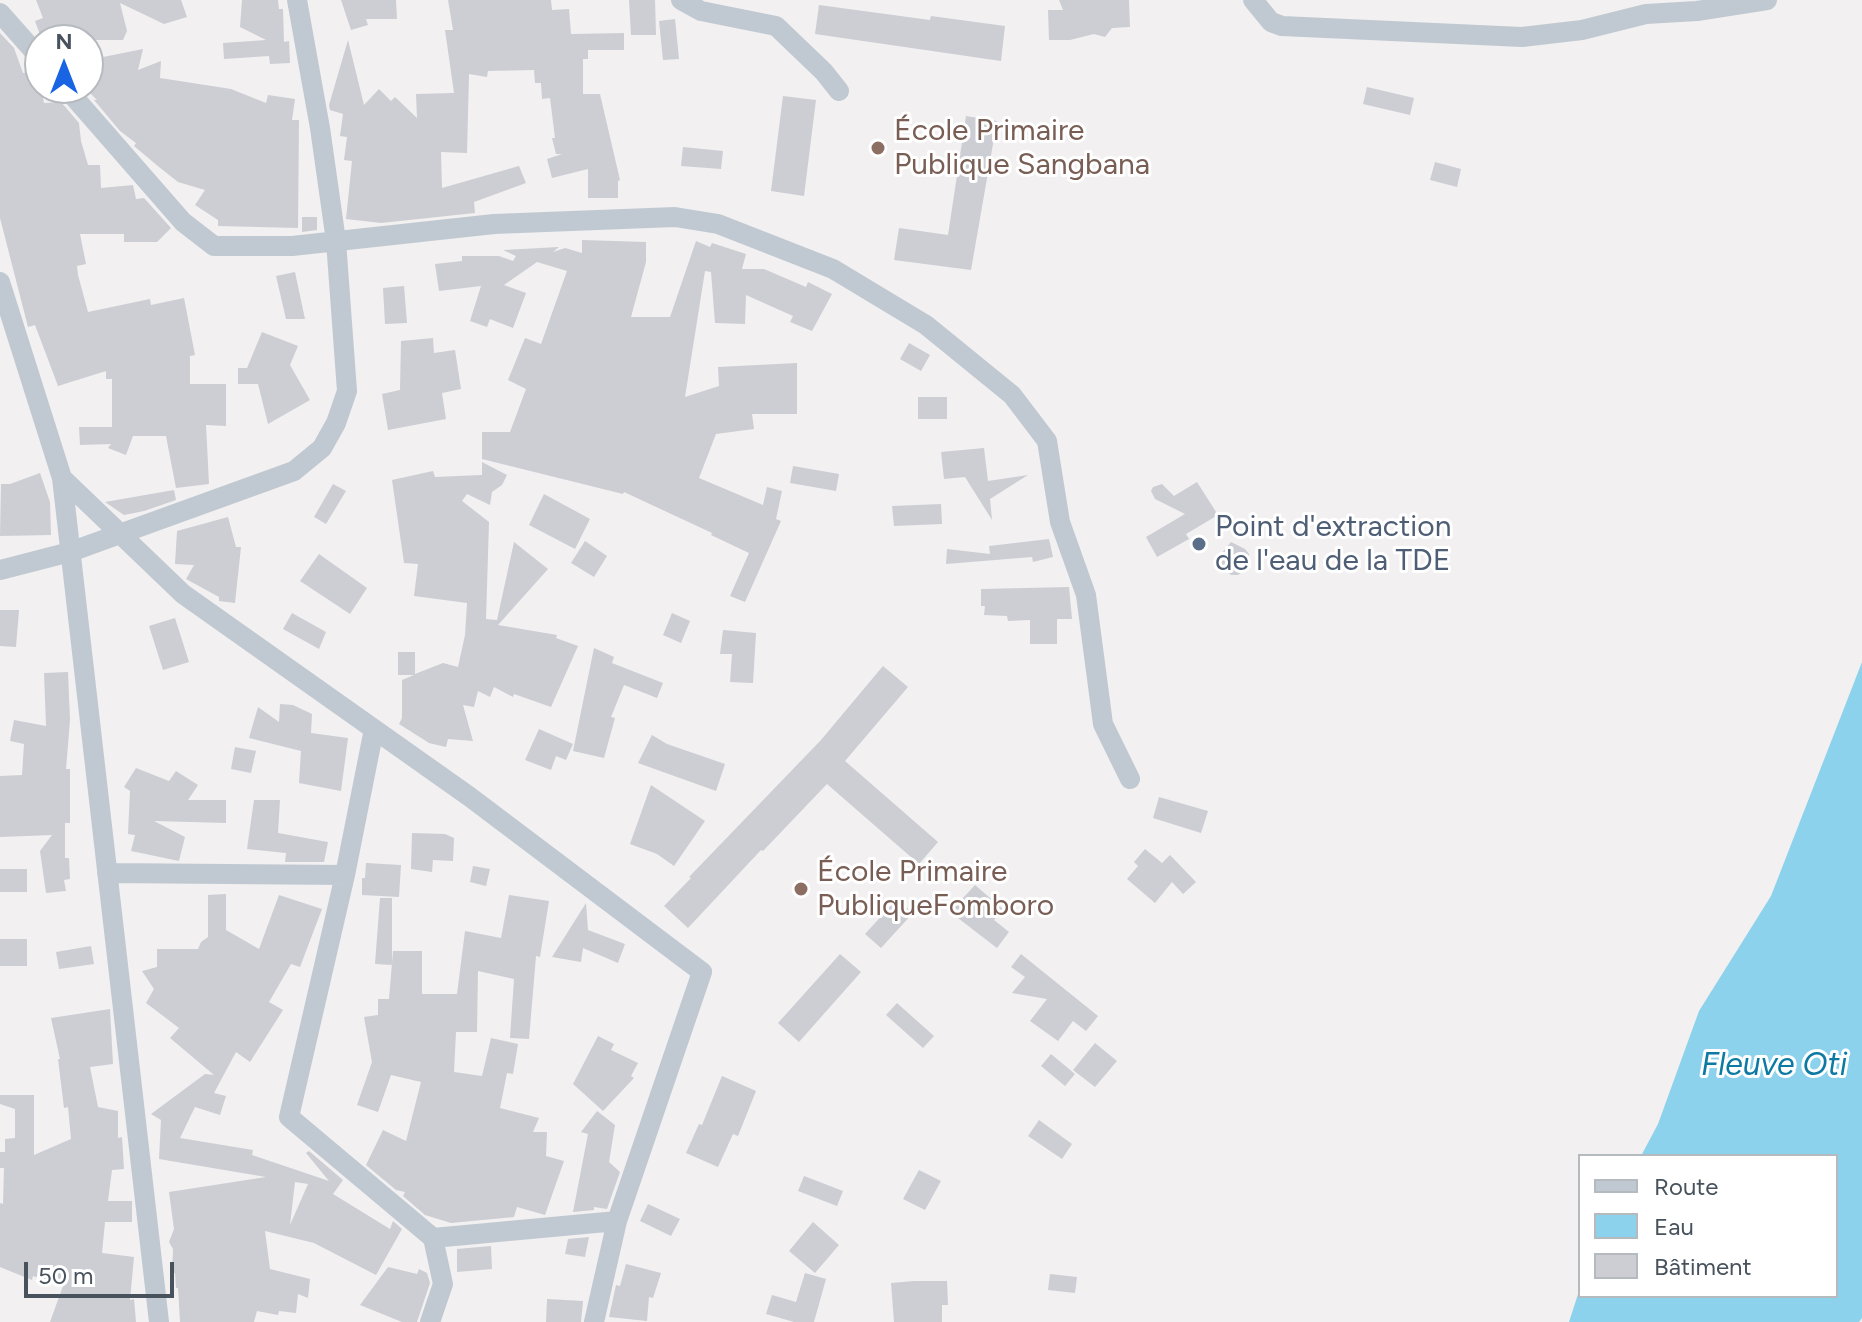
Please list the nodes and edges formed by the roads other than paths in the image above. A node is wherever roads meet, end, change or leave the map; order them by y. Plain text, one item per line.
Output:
1 (297, 0) edge
2 (681, 0) edge
3 (1253, 0) edge
4 (1767, 0) edge
5 (0, 13) edge
6 (24, 40) edge
7 (839, 91) dead end
8 (80, 104) edge
9 (336, 241) junction
10 (0, 282) edge
11 (62, 478) junction
12 (121, 534) junction
13 (70, 552) junction
14 (0, 570) edge
15 (374, 729) junction
16 (1130, 779) dead end
17 (107, 873) junction
18 (345, 875) junction
19 (617, 1221) junction
20 (433, 1238) junction
21 (159, 1322) edge
22 (430, 1322) edge
23 (594, 1322) edge

1 - 9 street
2 - 7 street
3 - 4 street
5 - 6 street
8 - 9 street
9 - 12 street
9 - 16 street
10 - 11 street
11 - 12 street
11 - 13 street
12 - 13 street
12 - 15 street
13 - 14 street
13 - 17 street
15 - 18 street
15 - 19 street
17 - 18 street
17 - 21 street
18 - 20 street
19 - 20 street
19 - 23 street
20 - 22 street

